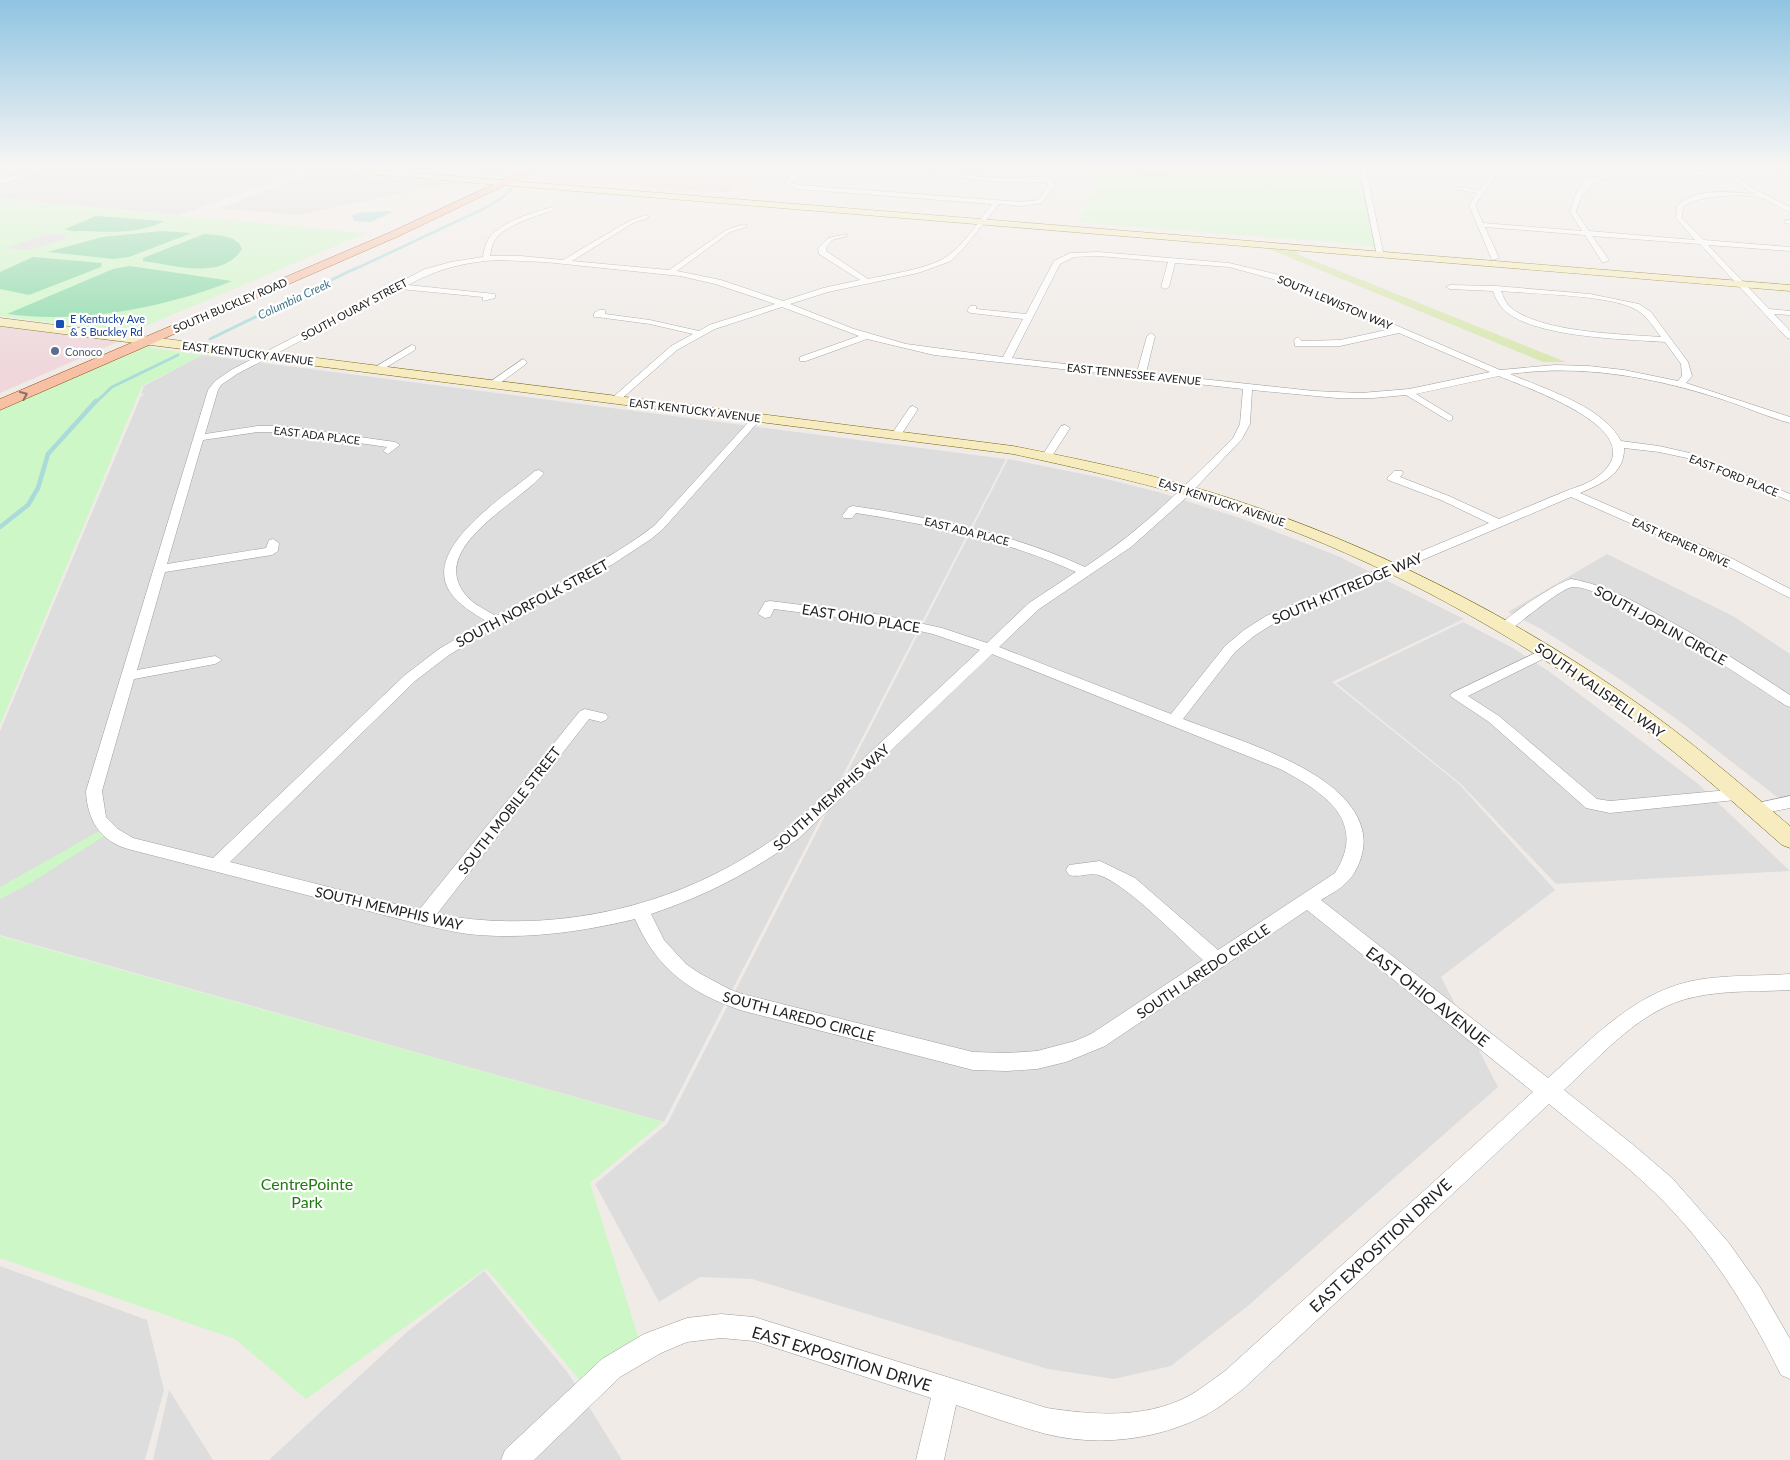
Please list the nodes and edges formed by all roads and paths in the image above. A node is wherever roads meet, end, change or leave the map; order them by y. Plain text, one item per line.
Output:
1 (373, 234) edge
2 (389, 234) edge
3 (498, 234) edge
4 (611, 234) edge
5 (724, 234) edge
6 (972, 234) edge
7 (1159, 234) edge
8 (1377, 234) edge
9 (1484, 234) edge
10 (1587, 234) edge
11 (1600, 234) edge
12 (1693, 234) edge
13 (845, 235) dead end
14 (1700, 242) junction
15 (1790, 249) edge
16 (1381, 252) junction
17 (486, 258) junction
18 (1495, 258) junction
19 (1172, 260) junction
20 (1605, 260) dead end
21 (563, 263) junction
22 (670, 273) junction
23 (866, 281) junction
24 (1738, 281) junction
25 (1790, 282) edge
26 (398, 286) junction
27 (1165, 287) dead end
28 (1450, 287) dead end
29 (1496, 288) junction
30 (1790, 288) edge
31 (486, 299) dead end
32 (780, 304) junction
33 (974, 308) dead end
34 (1766, 311) junction
35 (602, 312) dead end
36 (1790, 313) edge
37 (1029, 317) junction
38 (0, 322) edge
39 (1400, 330) junction
40 (698, 333) junction
41 (1151, 336) dead end
42 (1790, 336) edge
43 (864, 337) junction
44 (127, 338) junction
45 (147, 340) junction
46 (1298, 340) dead end
47 (1667, 340) junction
48 (412, 348) dead end
49 (265, 355) junction
50 (804, 359) dead end
51 (1006, 360) junction
52 (523, 362) dead end
53 (377, 369) junction
54 (1500, 373) junction
55 (1141, 375) junction
56 (493, 384) junction
57 (1682, 384) junction
58 (1248, 386) junction
59 (0, 392) edge
60 (1407, 392) junction
61 (614, 400) junction
62 (0, 405) edge
63 (913, 408) dead end
64 (757, 418) junction
65 (1449, 418) dead end
66 (1790, 420) edge
67 (1065, 428) dead end
68 (896, 435) junction
69 (199, 438) junction
70 (1618, 444) junction
71 (388, 451) dead end
72 (1047, 456) junction
73 (539, 473) dead end
74 (1398, 473) dead end
75 (1187, 489) junction
76 (1571, 493) junction
77 (1790, 498) edge
78 (848, 516) dead end
79 (1498, 523) junction
80 (273, 543) dead end
81 (1392, 567) junction
82 (160, 569) junction
83 (1084, 571) junction
84 (1790, 594) edge
85 (765, 614) dead end
86 (495, 621) junction
87 (1505, 627) junction
88 (989, 648) junction
89 (1546, 652) junction
90 (215, 660) dead end
91 (128, 676) junction
92 (1790, 702) edge
93 (601, 717) dead end
94 (1174, 721) junction
95 (1747, 802) junction
96 (1790, 802) edge
97 (1790, 839) edge
98 (216, 866) junction
99 (1075, 870) dead end
100 (1309, 900) junction
101 (642, 911) junction
102 (423, 918) junction
103 (1217, 961) junction
104 (1790, 982) edge
105 (1548, 1091) junction
106 (1790, 1366) edge
107 (946, 1390) junction
108 (515, 1460) edge
109 (930, 1460) edge

1 - 44 main road, SOUTH BUCKLEY ROAD
2 - 45 main road, SOUTH BUCKLEY ROAD
3 - 17 street
4 - 21 street
5 - 22 street
6 - 23 street
7 - 16 main road
8 - 16 street
9 - 18 street
10 - 20 street
11 - 14 street
12 - 14 street
13 - 23 street
14 - 15 street
14 - 24 street
16 - 18 main road
16 - 24 main road
17 - 21 street, EAST TENNESSEE AVENUE
17 - 26 street, SOUTH OURAY STREET
18 - 24 main road
19 - 27 street
19 - 37 street, SOUTH LEWISTON WAY
19 - 39 street, SOUTH LEWISTON WAY
21 - 22 street, EAST TENNESSEE AVENUE
22 - 32 street, EAST TENNESSEE AVENUE
23 - 32 street
24 - 25 main road
24 - 30 main road
24 - 34 street
26 - 31 street
26 - 49 street, SOUTH OURAY STREET
28 - 29 street
29 - 47 street
29 - 47 street
32 - 40 street
32 - 43 street, EAST TENNESSEE AVENUE
33 - 37 street
34 - 36 street
34 - 42 street
35 - 40 street
37 - 51 street
38 - 44 main road, EAST KENTUCKY AVENUE
39 - 46 street
39 - 54 street, SOUTH LEWISTON WAY
40 - 61 street
41 - 55 street
43 - 50 street
43 - 51 street, EAST TENNESSEE AVENUE
44 - 45 main road, EAST KENTUCKY AVENUE
44 - 59 main road, SOUTH BUCKLEY ROAD
45 - 49 main road, EAST KENTUCKY AVENUE
62 -> 45 main road, SOUTH BUCKLEY ROAD
47 - 57 street
48 - 53 street
49 - 53 main road, EAST KENTUCKY AVENUE
49 - 69 street, SOUTH OURAY STREET
51 - 55 street, EAST TENNESSEE AVENUE
52 - 56 street
53 - 56 main road, EAST KENTUCKY AVENUE
54 - 57 street, EAST TENNESSEE AVENUE
54 - 60 street, EAST TENNESSEE AVENUE
54 - 70 street
55 - 58 street, EAST TENNESSEE AVENUE
56 - 61 main road, EAST KENTUCKY AVENUE
57 - 66 street, EAST TENNESSEE AVENUE
58 - 60 street, EAST TENNESSEE AVENUE
58 - 75 street, SOUTH MEMPHIS WAY
60 - 65 street
61 - 64 main road, EAST KENTUCKY AVENUE
63 - 68 street
64 - 68 main road, EAST KENTUCKY AVENUE
64 - 86 street, SOUTH NORFOLK STREET
67 - 72 street
68 - 72 main road, EAST KENTUCKY AVENUE
69 - 71 street, EAST ADA PLACE
69 - 82 street, SOUTH OURAY STREET
70 - 76 street, SOUTH KITTREDGE WAY
70 - 77 street, EAST FORD PLACE
72 - 75 main road, EAST KENTUCKY AVENUE
73 - 86 street
74 - 79 street
75 - 81 main road, EAST KENTUCKY AVENUE
75 - 83 street, SOUTH MEMPHIS WAY
76 - 79 street, SOUTH KITTREDGE WAY
76 - 84 street, EAST KEPNER DRIVE
78 - 83 street, EAST ADA PLACE
79 - 81 street, SOUTH KITTREDGE WAY
80 - 82 street
81 - 87 main road, SOUTH KALISPELL WAY
81 - 94 street, SOUTH KITTREDGE WAY
82 - 91 street, SOUTH OURAY STREET
83 - 88 street, SOUTH MEMPHIS WAY
85 - 88 street, EAST OHIO PLACE
86 - 98 street, SOUTH NORFOLK STREET
87 - 89 main road, SOUTH KALISPELL WAY
87 - 92 street, SOUTH JOPLIN CIRCLE
88 - 94 street, SOUTH LAREDO CIRCLE
88 - 101 street, SOUTH MEMPHIS WAY
89 - 95 main road, SOUTH KALISPELL WAY
89 - 95 street
90 - 91 street
91 - 98 street, SOUTH OURAY STREET
93 - 102 street, SOUTH MOBILE STREET
94 - 100 street, SOUTH LAREDO CIRCLE
95 - 96 street
95 - 97 main road, SOUTH KALISPELL WAY
98 - 102 street, SOUTH MEMPHIS WAY
99 - 103 street
100 - 103 street, SOUTH LAREDO CIRCLE
100 - 105 street, EAST OHIO AVENUE
101 - 102 street, SOUTH MEMPHIS WAY
101 - 103 street, SOUTH LAREDO CIRCLE
104 - 105 street, EAST EXPOSITION DRIVE
105 - 106 street, EAST OHIO AVENUE
105 - 107 street, EAST EXPOSITION DRIVE
107 - 108 street, EAST EXPOSITION DRIVE
107 - 109 street, EAST EXPOSITION DRIVE

